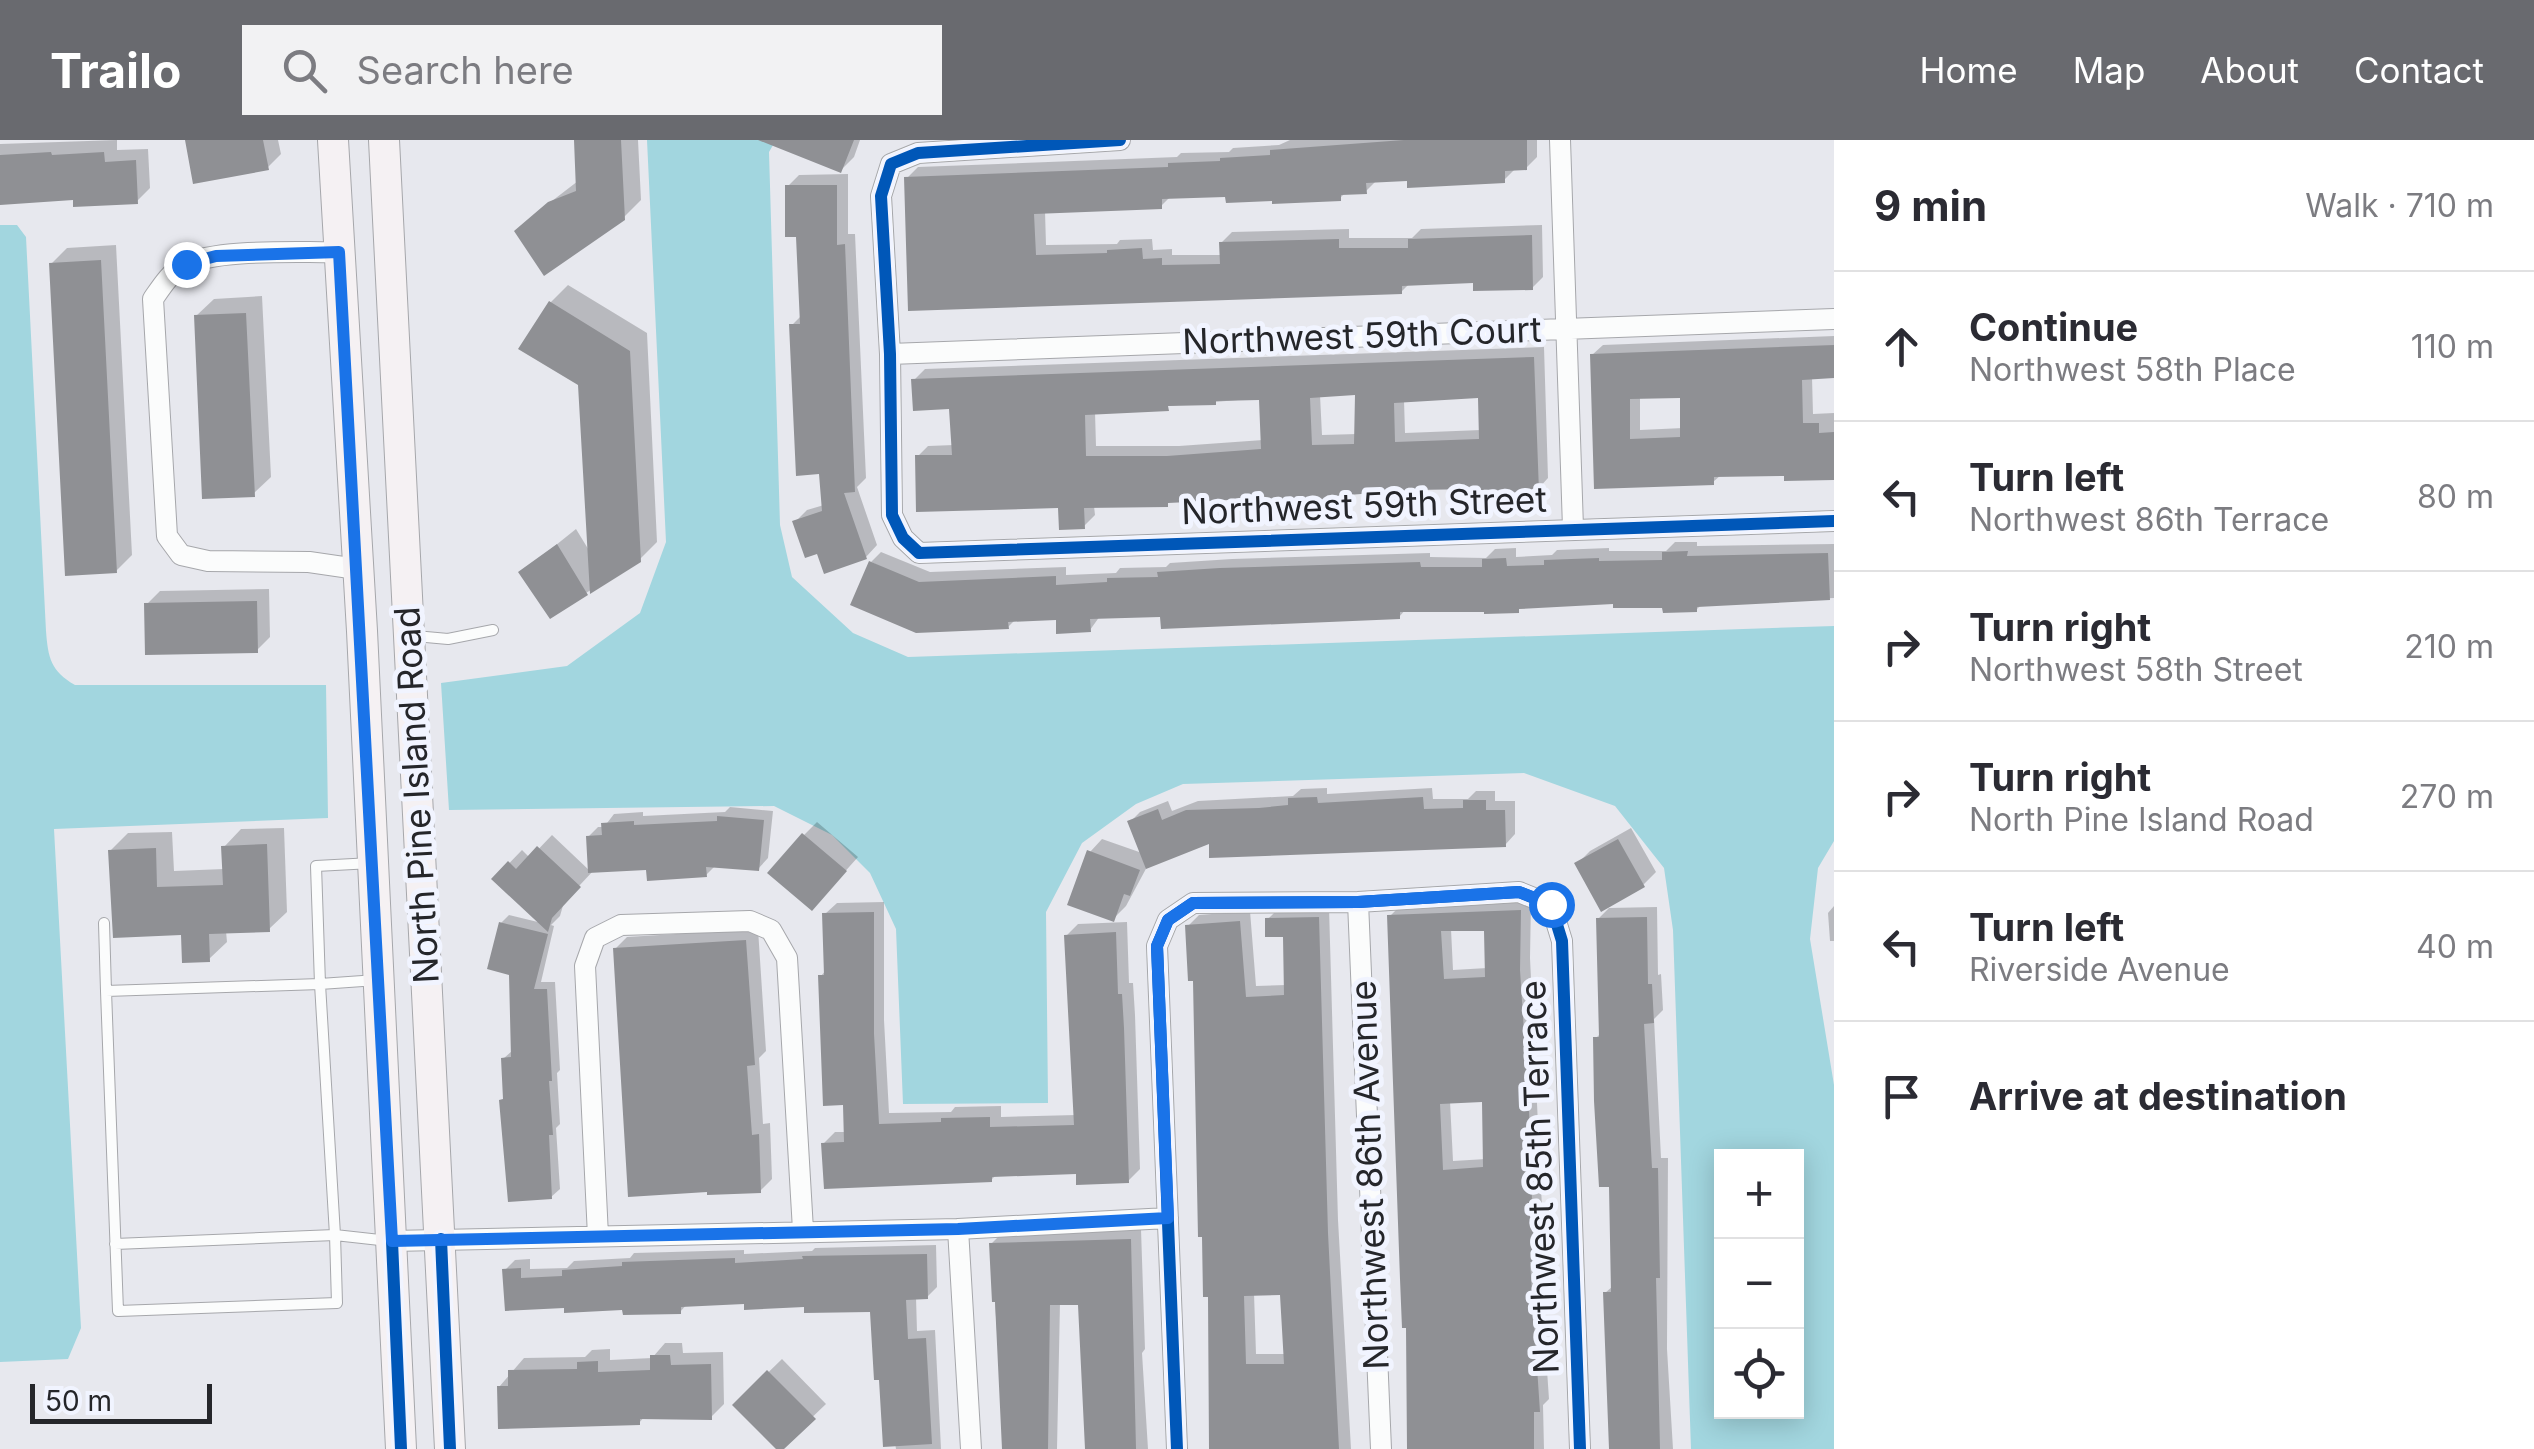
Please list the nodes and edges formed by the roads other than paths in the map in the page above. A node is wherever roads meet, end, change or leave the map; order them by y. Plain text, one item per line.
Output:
1 (333, 140) edge
2 (384, 140) edge
3 (1120, 140) edge
4 (1560, 140) edge
5 (339, 252) junction
6 (1834, 319) edge
7 (1566, 328) junction
8 (890, 354) junction
9 (1834, 522) edge
10 (1573, 528) junction
11 (357, 569) junction
12 (492, 630) dead end
13 (408, 636) junction
14 (373, 863) junction
15 (1358, 902) junction
16 (104, 923) dead end
17 (378, 980) junction
18 (320, 984) junction
19 (106, 991) junction
20 (1168, 1218) junction
21 (958, 1229) junction
22 (803, 1230) junction
23 (334, 1235) junction
24 (598, 1236) junction
25 (441, 1239) junction
26 (392, 1241) junction
27 (115, 1244) junction
28 (401, 1449) edge
29 (450, 1449) edge
30 (971, 1449) edge
31 (1176, 1449) edge
32 (1381, 1449) edge
33 (1580, 1449) edge

1 - 5 main road, North Pine Island Road
2 - 13 main road, North Pine Island Road
3 - 8 street
4 - 7 street
5 - 11 main road, North Pine Island Road
5 - 11 street
6 - 7 street, Northwest 59th Court
7 - 8 street, Northwest 59th Court
7 - 10 street
8 - 10 street, Northwest 59th Street
9 - 10 street, Northwest 59th Street
11 - 14 main road, North Pine Island Road
12 - 13 lane
13 - 25 main road, North Pine Island Road
14 - 17 main road, North Pine Island Road
14 - 18 lane
15 - 20 street
15 - 32 street, Northwest 86th Avenue
15 - 33 street, Northwest 85th Terrace
16 - 19 lane
17 - 18 lane
17 - 26 main road, North Pine Island Road
18 - 19 lane
18 - 23 lane
19 - 27 lane
20 - 21 street
20 - 31 street
21 - 22 street
21 - 30 street
22 - 24 street
22 - 24 street
23 - 26 lane
23 - 27 lane
23 - 27 lane
24 - 25 street
25 - 26 street
25 - 29 main road, North Pine Island Road
26 - 28 main road, North Pine Island Road

